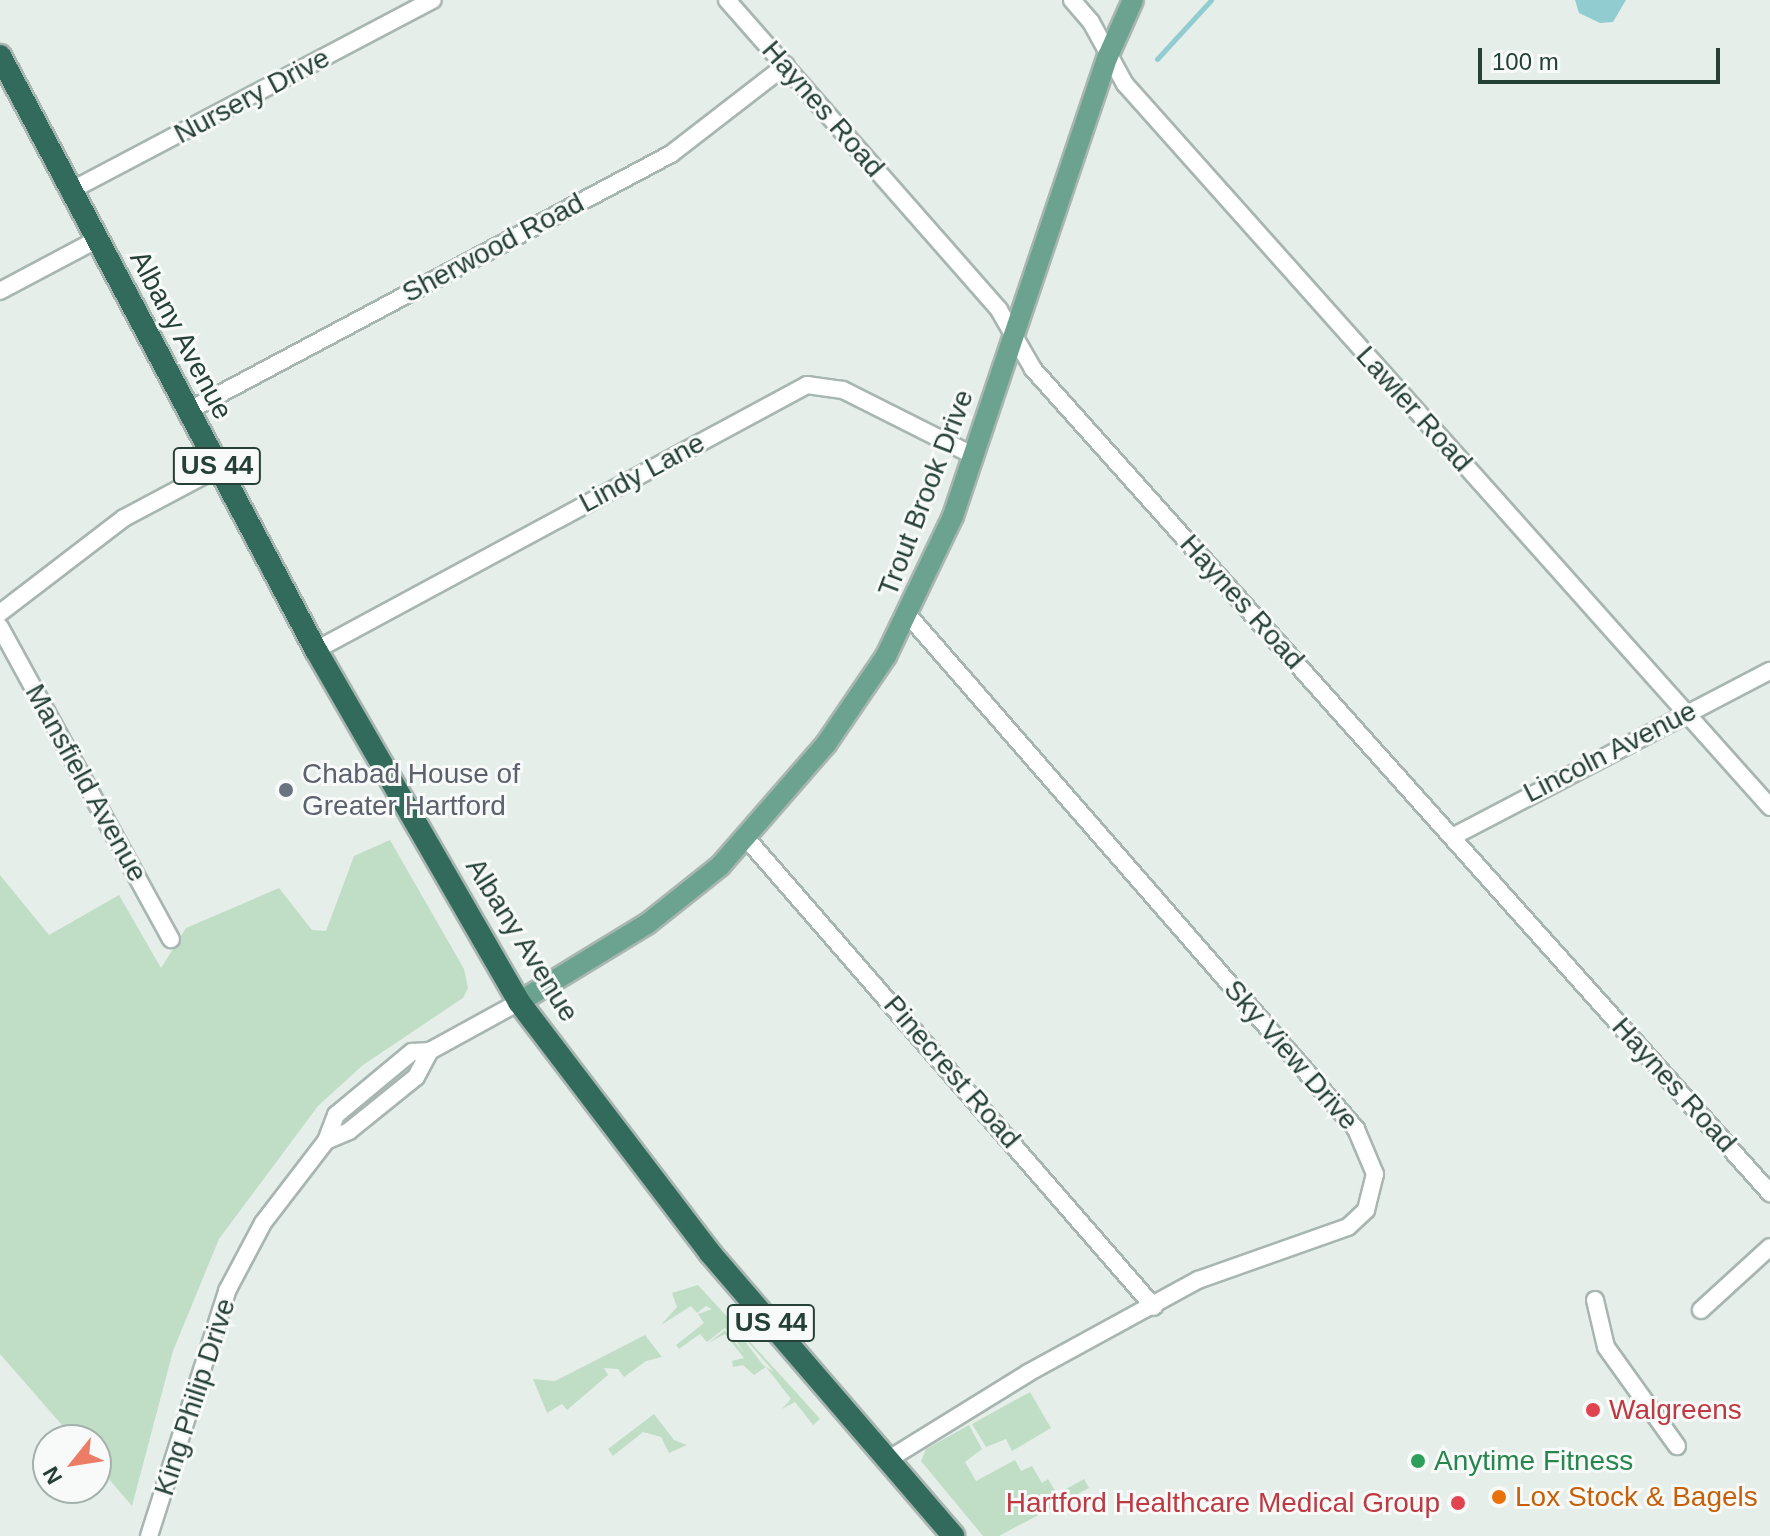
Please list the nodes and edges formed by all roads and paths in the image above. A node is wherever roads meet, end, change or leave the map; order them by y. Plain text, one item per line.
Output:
1 (433, 0) edge
2 (727, 0) edge
3 (1072, 0) edge
4 (1133, 0) edge
5 (0, 56) edge
6 (1108, 56) junction
7 (786, 65) junction
8 (70, 191) junction
9 (96, 240) junction
10 (0, 291) edge
11 (1013, 337) junction
12 (188, 411) junction
13 (974, 456) junction
14 (218, 468) junction
15 (0, 613) edge
16 (909, 616) junction
17 (0, 627) edge
18 (316, 650) junction
19 (1770, 671) edge
20 (1685, 713) junction
21 (1770, 807) edge
22 (1452, 837) junction
23 (747, 839) junction
24 (171, 939) dead end
25 (519, 1002) junction
26 (430, 1051) junction
27 (326, 1141) junction
28 (1770, 1193) edge
29 (1770, 1247) edge
30 (1595, 1300) dead end
31 (1154, 1307) junction
32 (1701, 1310) dead end
33 (1677, 1446) dead end
34 (889, 1459) junction
35 (149, 1536) edge
36 (953, 1536) edge

1 - 8 street, Nursery Drive
2 - 7 street, Haynes Road
3 - 6 street, Lawler Road
4 - 6 main road, Trout Brook Drive
5 - 8 highway, Albany Avenue / US 44
6 - 11 main road, Trout Brook Drive
6 - 20 street, Lawler Road
7 - 11 street, Haynes Road
7 - 12 street, Sherwood Road
8 - 9 highway, Albany Avenue / US 44
9 - 10 street
9 - 12 highway, Albany Avenue / US 44
11 - 13 main road, Trout Brook Drive
11 - 22 street, Haynes Road
12 - 14 highway, Albany Avenue / US 44
13 - 16 main road, Trout Brook Drive
13 - 18 street, Lindy Lane
14 - 15 street
14 - 18 highway, Albany Avenue / US 44
16 - 23 main road, Trout Brook Drive
16 - 31 street, Sky View Drive
17 - 24 street, Mansfield Avenue
18 - 25 highway, Albany Avenue / US 44
19 - 20 street, Lincoln Avenue
20 - 21 street, Lawler Road
20 - 22 street, Lincoln Avenue
22 - 28 street, Haynes Road
23 - 25 main road, Trout Brook Drive
23 - 31 street, Pinecrest Road
25 - 26 street, King Philip Drive
25 - 34 highway, Albany Avenue / US 44
26 - 27 street, King Philip Drive
26 - 27 street, King Philip Drive
27 - 35 street, King Philip Drive
29 - 32 street
30 - 33 street
31 - 34 street, Sky View Drive
34 - 36 highway, Albany Avenue / US 44

